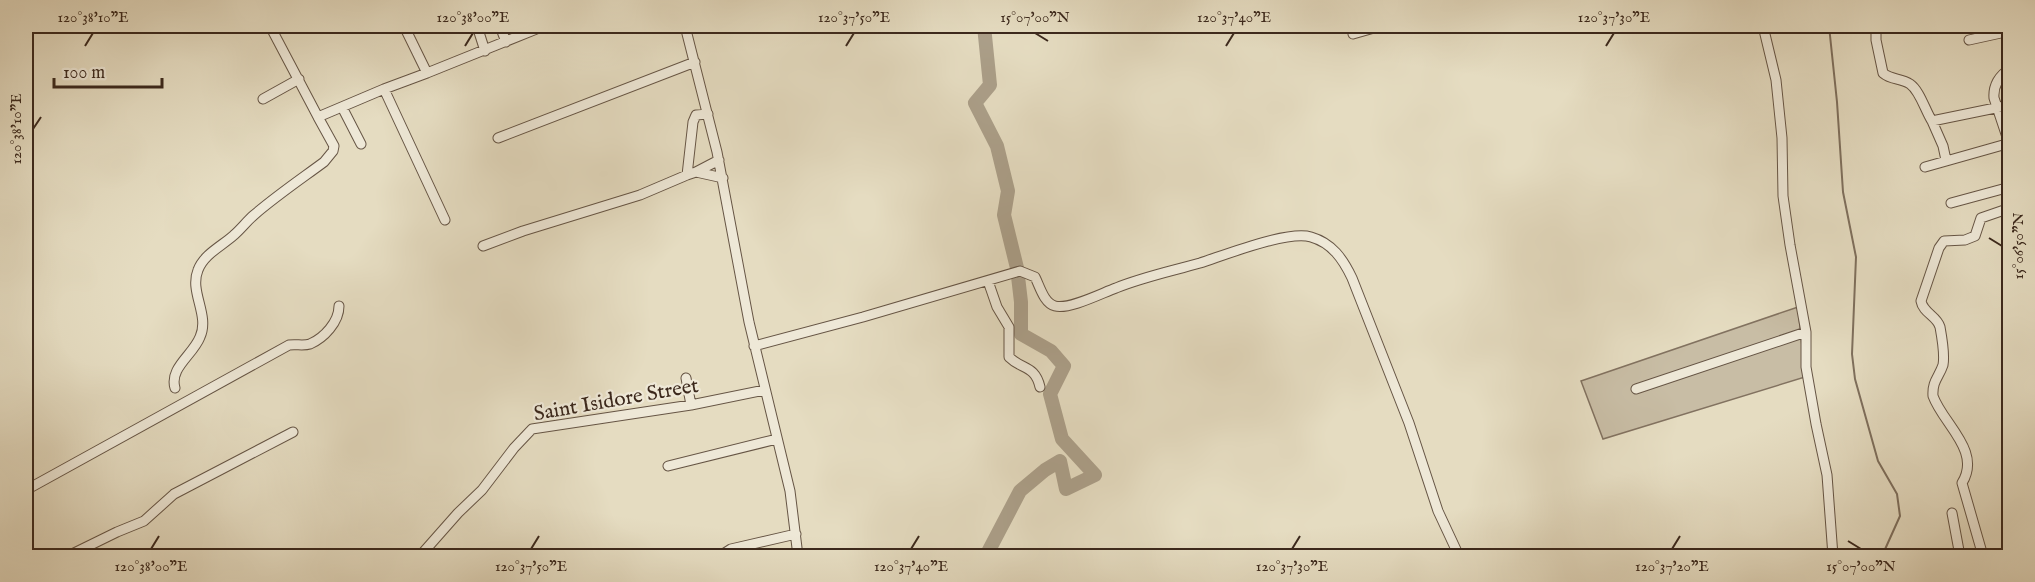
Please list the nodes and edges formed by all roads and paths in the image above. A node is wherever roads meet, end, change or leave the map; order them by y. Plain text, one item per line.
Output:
1 (270, 26) edge
2 (404, 26) edge
3 (477, 26) edge
4 (500, 26) edge
5 (542, 26) edge
6 (686, 26) edge
7 (1381, 26) edge
8 (1763, 26) edge
9 (1876, 26) edge
10 (1357, 30) edge
11 (2010, 31) edge
12 (1970, 40) dead end
13 (506, 42) junction
14 (485, 51) junction
15 (695, 62) junction
16 (2010, 69) edge
17 (427, 74) junction
18 (299, 79) junction
19 (384, 89) junction
20 (263, 99) dead end
21 (2010, 105) edge
22 (342, 106) junction
23 (1998, 108) junction
24 (708, 114) junction
25 (318, 117) junction
26 (1932, 121) junction
27 (498, 138) dead end
28 (2009, 143) edge
29 (361, 144) dead end
30 (719, 160) junction
31 (1946, 160) junction
32 (1925, 167) dead end
33 (692, 174) junction
34 (723, 178) junction
35 (2010, 187) edge
36 (1951, 203) dead end
37 (2010, 208) edge
38 (445, 220) dead end
39 (483, 246) dead end
40 (988, 280) junction
41 (339, 306) dead end
42 (1806, 332) junction
43 (754, 346) junction
44 (686, 378) dead end
45 (1040, 387) dead end
46 (175, 388) dead end
47 (1636, 389) dead end
48 (765, 390) junction
49 (691, 405) junction
50 (293, 432) dead end
51 (777, 439) junction
52 (668, 466) dead end
53 (26, 490) edge
54 (1952, 513) dead end
55 (796, 534) junction
56 (68, 556) edge
57 (420, 556) edge
58 (720, 556) edge
59 (798, 556) edge
60 (1459, 556) edge
61 (1833, 556) edge
62 (1960, 556) edge
63 (1983, 556) edge

1 - 18 street
2 - 17 street
3 - 14 street
4 - 13 street
5 - 13 street
6 - 15 street
7 - 10 street
8 - 42 street
9 - 26 street
11 - 12 street
13 - 14 street
14 - 17 street
15 - 24 street
15 - 27 street
16 - 23 street
17 - 19 street
18 - 20 street
18 - 25 street
19 - 22 street
19 - 38 street
21 - 23 street
22 - 25 street
22 - 29 street
23 - 26 street
23 - 28 street
24 - 30 street
24 - 33 street
25 - 46 street
26 - 31 street
28 - 31 street
30 - 33 street
30 - 34 street
31 - 32 street
33 - 34 street
33 - 39 street
34 - 43 street
35 - 36 street
37 - 63 street
40 - 43 street
40 - 45 street
40 - 60 street
41 - 53 street
42 - 47 street
42 - 61 street
43 - 48 street
44 - 49 street
48 - 49 street, Saint Isidore Street
48 - 51 street
49 - 57 street, Saint Isidore Street
50 - 56 street
51 - 52 street
51 - 55 street
54 - 62 street
55 - 58 street
55 - 59 street

